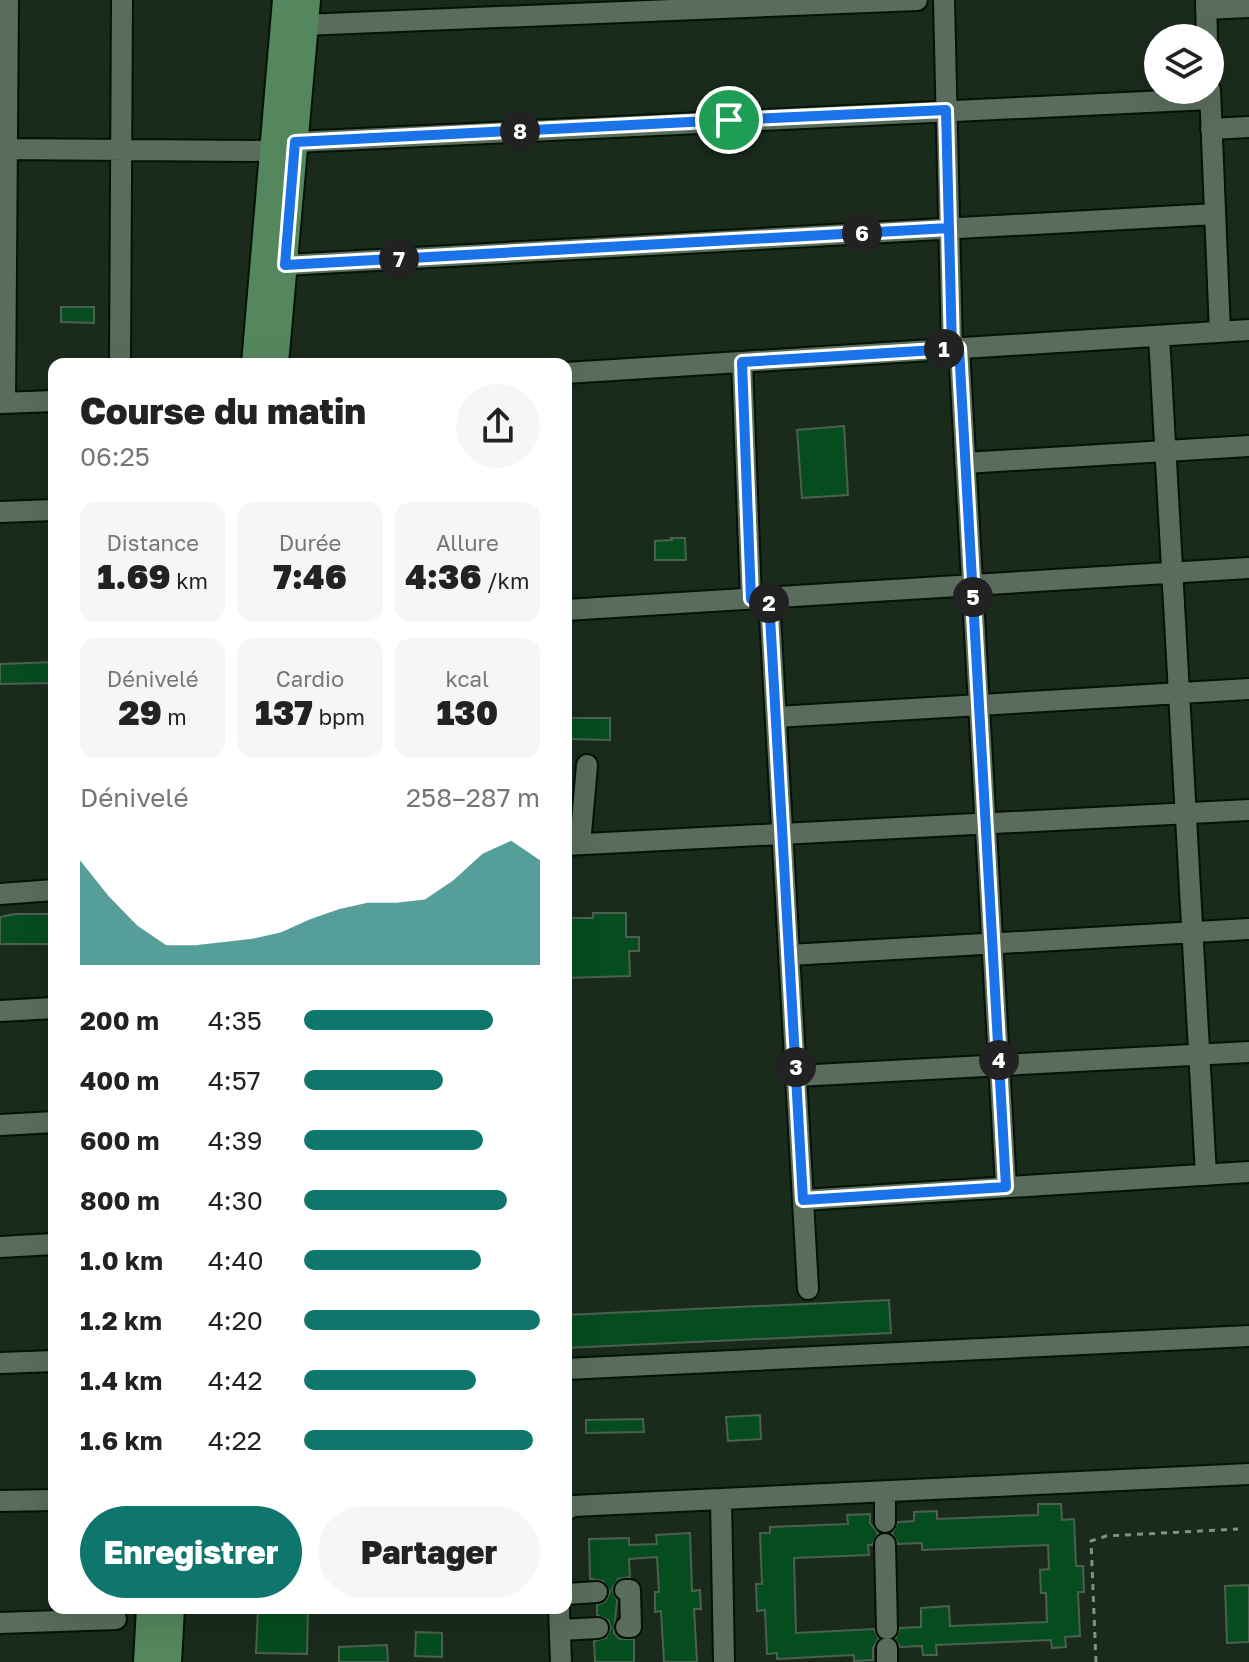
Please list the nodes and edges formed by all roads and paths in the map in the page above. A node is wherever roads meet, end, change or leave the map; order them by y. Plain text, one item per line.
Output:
1 (8, 0) edge
2 (122, 0) edge
3 (286, 0) edge
4 (917, 0) edge
5 (944, 0) edge
6 (1206, 4) edge
7 (1249, 7) edge
8 (305, 13) edge
9 (1207, 24) edge
10 (1144, 98) edge
11 (1210, 104) edge
12 (946, 110) junction
13 (1249, 127) edge
14 (1211, 129) junction
15 (284, 146) junction
16 (3, 149) edge
17 (121, 150) junction
18 (1215, 214) junction
19 (949, 228) junction
20 (285, 265) junction
21 (1249, 330) edge
22 (1220, 332) junction
23 (1159, 336) junction
24 (955, 349) junction
25 (120, 358) edge
26 (256, 358) edge
27 (276, 358) edge
28 (742, 362) junction
29 (572, 373) edge
30 (48, 401) edge
31 (3, 403) edge
32 (1249, 446) edge
33 (1165, 451) junction
34 (965, 463) junction
35 (48, 510) edge
36 (0, 512) edge
37 (1249, 568) edge
38 (1172, 573) junction
39 (972, 585) junction
40 (760, 598) junction
41 (572, 610) edge
42 (1249, 689) edge
43 (1179, 693) junction
44 (979, 705) junction
45 (776, 717) junction
46 (587, 765) dead end
47 (1249, 810) edge
48 (1185, 813) junction
49 (985, 824) junction
50 (783, 836) junction
51 (573, 845) edge
52 (48, 890) edge
53 (0, 894) edge
54 (1249, 929) edge
55 (1192, 933) junction
56 (992, 944) junction
57 (789, 955) junction
58 (48, 1008) edge
59 (0, 1011) edge
60 (1249, 1052) edge
61 (1199, 1055) junction
62 (999, 1065) junction
63 (796, 1076) junction
64 (48, 1122) edge
65 (0, 1125) edge
66 (1249, 1172) edge
67 (1206, 1175) junction
68 (1006, 1187) junction
69 (803, 1200) junction
70 (48, 1244) edge
71 (0, 1247) edge
72 (808, 1289) dead end
73 (1249, 1336) edge
74 (48, 1361) edge
75 (0, 1363) edge
76 (572, 1369) edge
77 (1249, 1474) edge
78 (885, 1491) junction
79 (721, 1499) junction
80 (48, 1500) edge
81 (0, 1501) edge
82 (572, 1507) edge
83 (885, 1522) dead end
84 (1238, 1529) dead end
85 (885, 1544) dead end
86 (625, 1590) dead end
87 (597, 1592) dead end
88 (572, 1594) edge
89 (150, 1614) edge
90 (171, 1614) edge
91 (559, 1614) edge
92 (116, 1619) dead end
93 (0, 1623) edge
94 (626, 1627) dead end
95 (598, 1628) dead end
96 (560, 1630) junction
97 (887, 1646) edge
98 (147, 1662) edge
99 (168, 1662) edge
100 (561, 1662) edge
101 (724, 1662) edge
102 (1096, 1662) edge

1 - 16 street
2 - 17 street
3 - 15 main road
4 - 8 street
5 - 12 street
6 - 7 street
6 - 9 street
8 - 15 main road
10 - 12 street
11 - 14 street
12 - 15 street
12 - 19 street
13 - 14 street
14 - 18 street
15 - 17 street
15 - 20 main road
15 - 26 main road
16 - 17 street
16 - 31 street
17 - 25 street
18 - 19 street
18 - 22 street
19 - 20 street
19 - 24 street
20 - 27 main road
21 - 22 street
22 - 23 street
23 - 24 street
23 - 33 street
24 - 28 street
24 - 34 street
28 - 29 street
28 - 40 street
30 - 31 street
32 - 33 street
33 - 34 street
33 - 38 street
34 - 39 street
35 - 36 street
37 - 38 street
38 - 39 street
38 - 43 street
39 - 40 street
39 - 44 street
40 - 41 street
40 - 45 street
42 - 43 street
43 - 44 street
43 - 48 street
44 - 45 street
44 - 49 street
45 - 50 street
46 - 51 street
47 - 48 street
48 - 49 street
48 - 55 street
49 - 50 street
49 - 56 street
50 - 51 street
50 - 57 street
52 - 53 street
54 - 55 street
55 - 56 street
55 - 61 street
56 - 57 street
56 - 62 street
57 - 63 street
58 - 59 street
60 - 61 street
61 - 62 street
61 - 67 street
62 - 63 street
62 - 68 street
63 - 69 street
64 - 65 street
66 - 67 street
67 - 68 street
68 - 69 street
69 - 72 street
70 - 71 street
73 - 76 street
74 - 75 street
77 - 78 street
78 - 79 street
78 - 83 street
79 - 82 street
79 - 101 street
80 - 81 street
84 - 102 path
85 - 97 street
86 - 94 street
87 - 88 street
89 - 98 main road
90 - 99 main road
91 - 96 street
92 - 93 street
95 - 96 street
96 - 100 street

